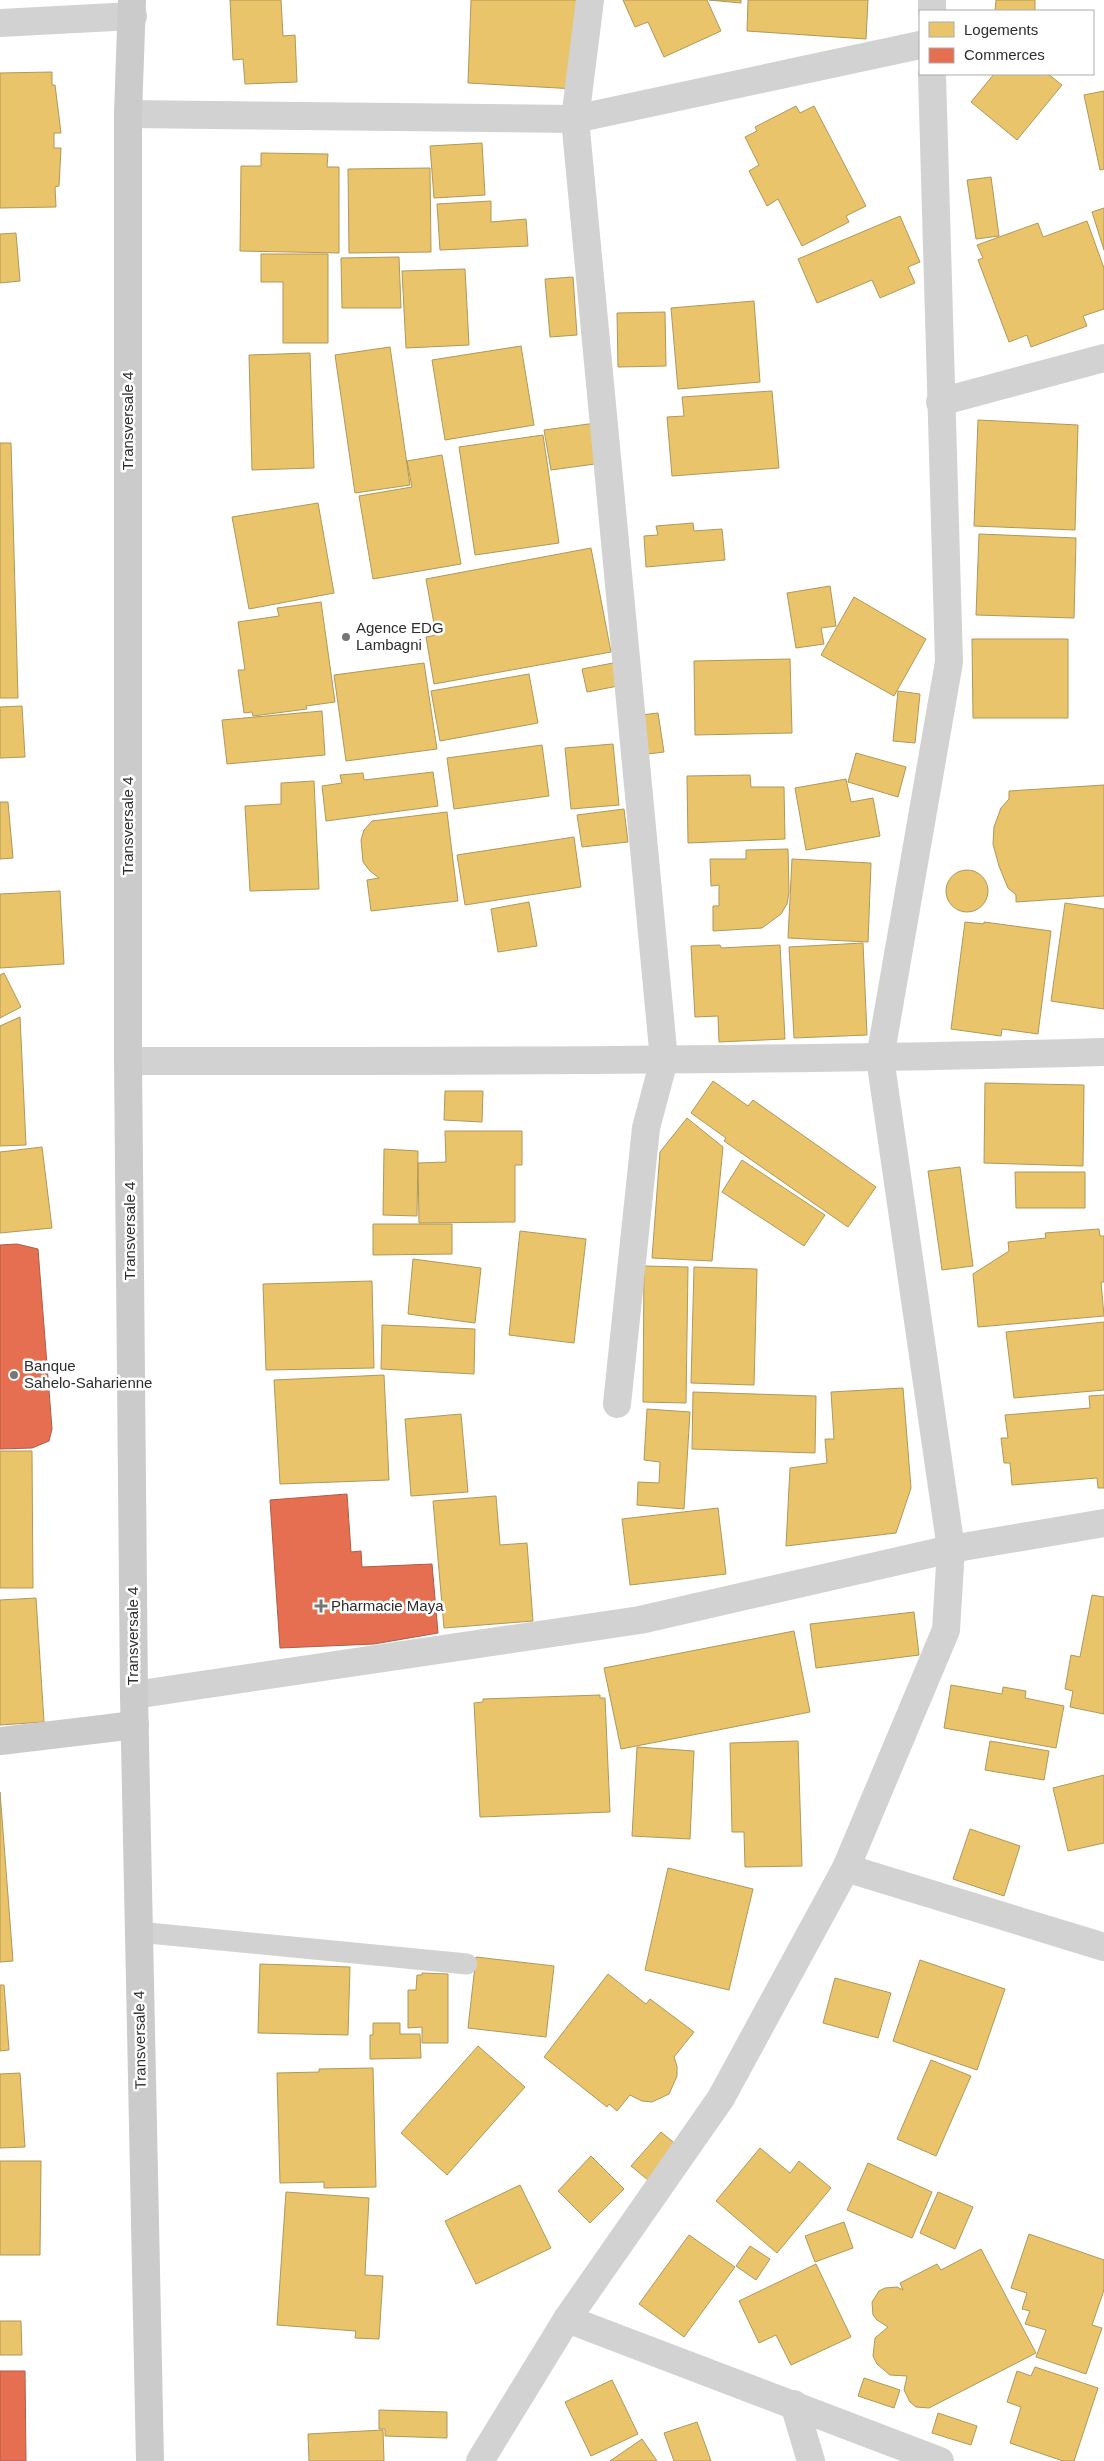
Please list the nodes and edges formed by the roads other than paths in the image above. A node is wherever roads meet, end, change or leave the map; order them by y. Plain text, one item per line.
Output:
1 (590, 0) edge
2 (133, 8) edge
3 (0, 23) edge
4 (919, 45) edge
5 (932, 75) edge
6 (128, 114) junction
7 (575, 119) junction
8 (1104, 358) edge
9 (940, 402) junction
10 (1104, 1052) edge
11 (880, 1058) junction
12 (664, 1060) junction
13 (128, 1061) junction
14 (617, 1404) dead end
15 (1104, 1523) edge
16 (951, 1549) junction
17 (134, 1694) junction
18 (135, 1725) junction
19 (0, 1741) edge
20 (846, 1868) junction
21 (138, 1932) junction
22 (1104, 1947) edge
23 (467, 1964) dead end
24 (567, 2319) junction
25 (794, 2404) junction
26 (150, 2461) edge
27 (480, 2461) edge
28 (811, 2461) edge
29 (940, 2461) edge

1 - 7 street
2 - 3 street
2 - 6 main road, Transversale 4
4 - 7 street
5 - 9 street
6 - 7 street
6 - 13 main road, Transversale 4
7 - 12 street
8 - 9 street
9 - 11 street
10 - 11 street
11 - 12 street
11 - 16 street
12 - 13 street
12 - 14 street
13 - 17 main road, Transversale 4
15 - 16 street
16 - 17 street
16 - 20 street
17 - 18 main road, Transversale 4
18 - 19 main road
18 - 21 main road, Transversale 4
20 - 22 street
20 - 24 street
21 - 23 lane
21 - 26 main road, Transversale 4
24 - 25 street
24 - 27 street
25 - 28 street
25 - 29 street

